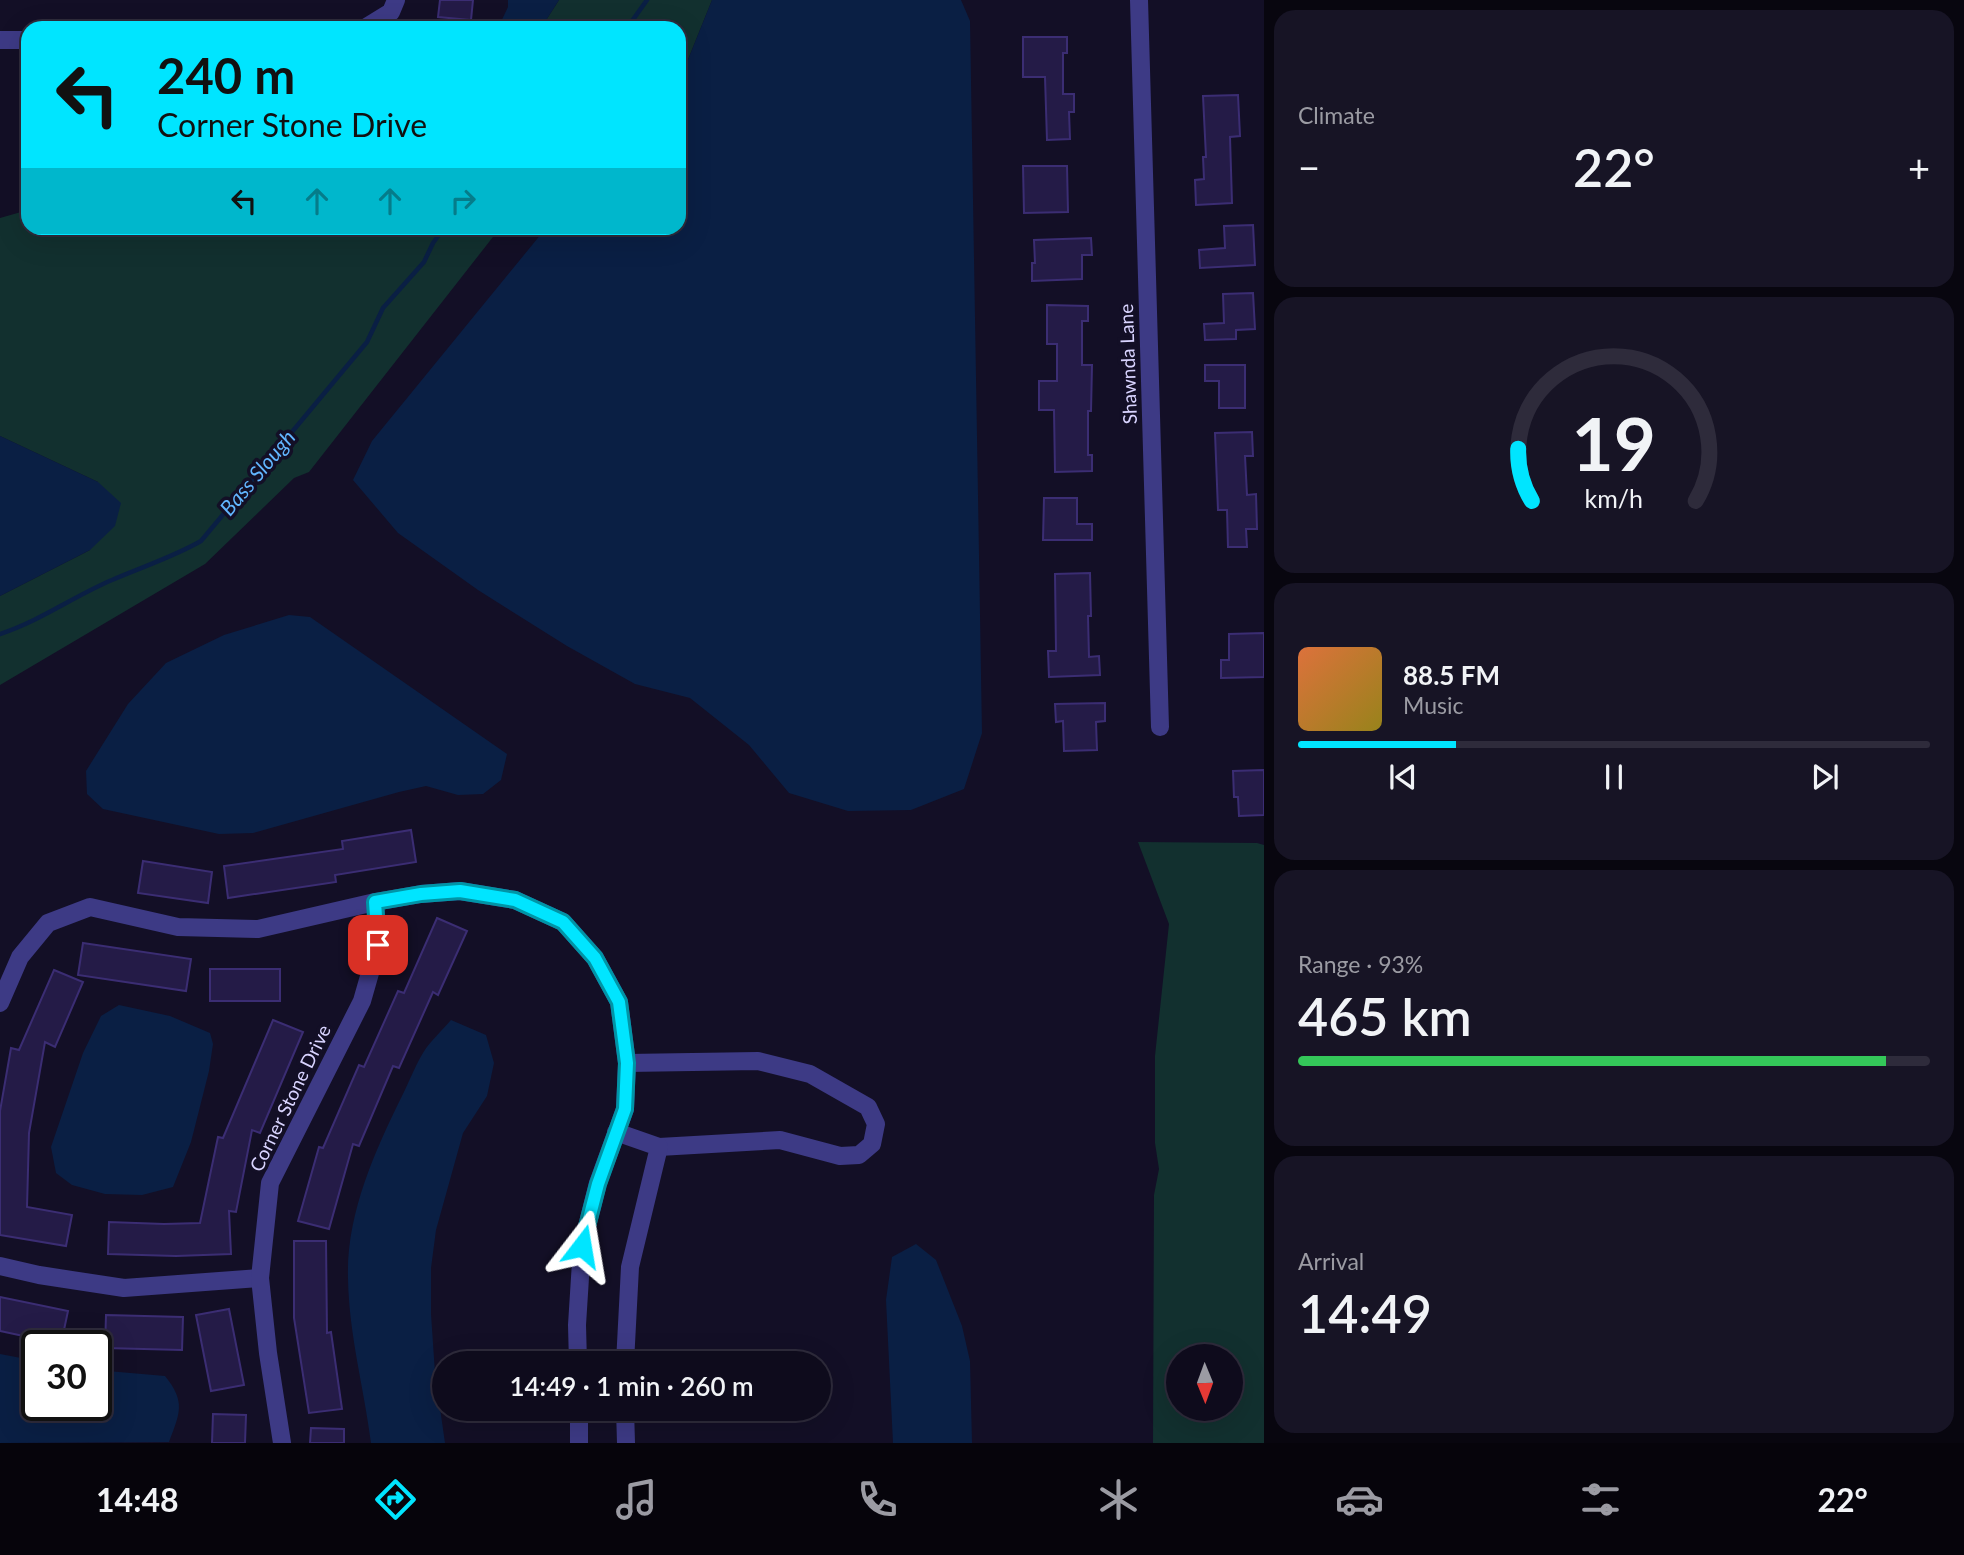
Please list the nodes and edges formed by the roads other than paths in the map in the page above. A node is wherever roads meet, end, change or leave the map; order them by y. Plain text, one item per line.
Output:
1 (396, 0) edge
2 (1139, 0) edge
3 (376, 21) edge
4 (0, 40) edge
5 (21, 40) edge
6 (1160, 727) dead end
7 (375, 902) junction
8 (0, 1003) edge
9 (627, 1063) junction
10 (616, 1132) junction
11 (659, 1147) junction
12 (0, 1266) edge
13 (260, 1278) junction
14 (578, 1351) edge
15 (626, 1351) edge
16 (579, 1421) edge
17 (625, 1421) edge
18 (282, 1443) edge
19 (579, 1443) edge
20 (626, 1443) edge

1 - 3 street
2 - 6 street, Shawnda Lane
4 - 5 street
7 - 8 street
7 - 9 street
7 - 13 street, Corner Stone Drive
9 - 10 street
9 - 11 street
10 - 11 street
10 - 14 street
11 - 15 street
12 - 13 street
13 - 18 street, Corner Stone Drive
16 - 19 street
17 - 20 street

